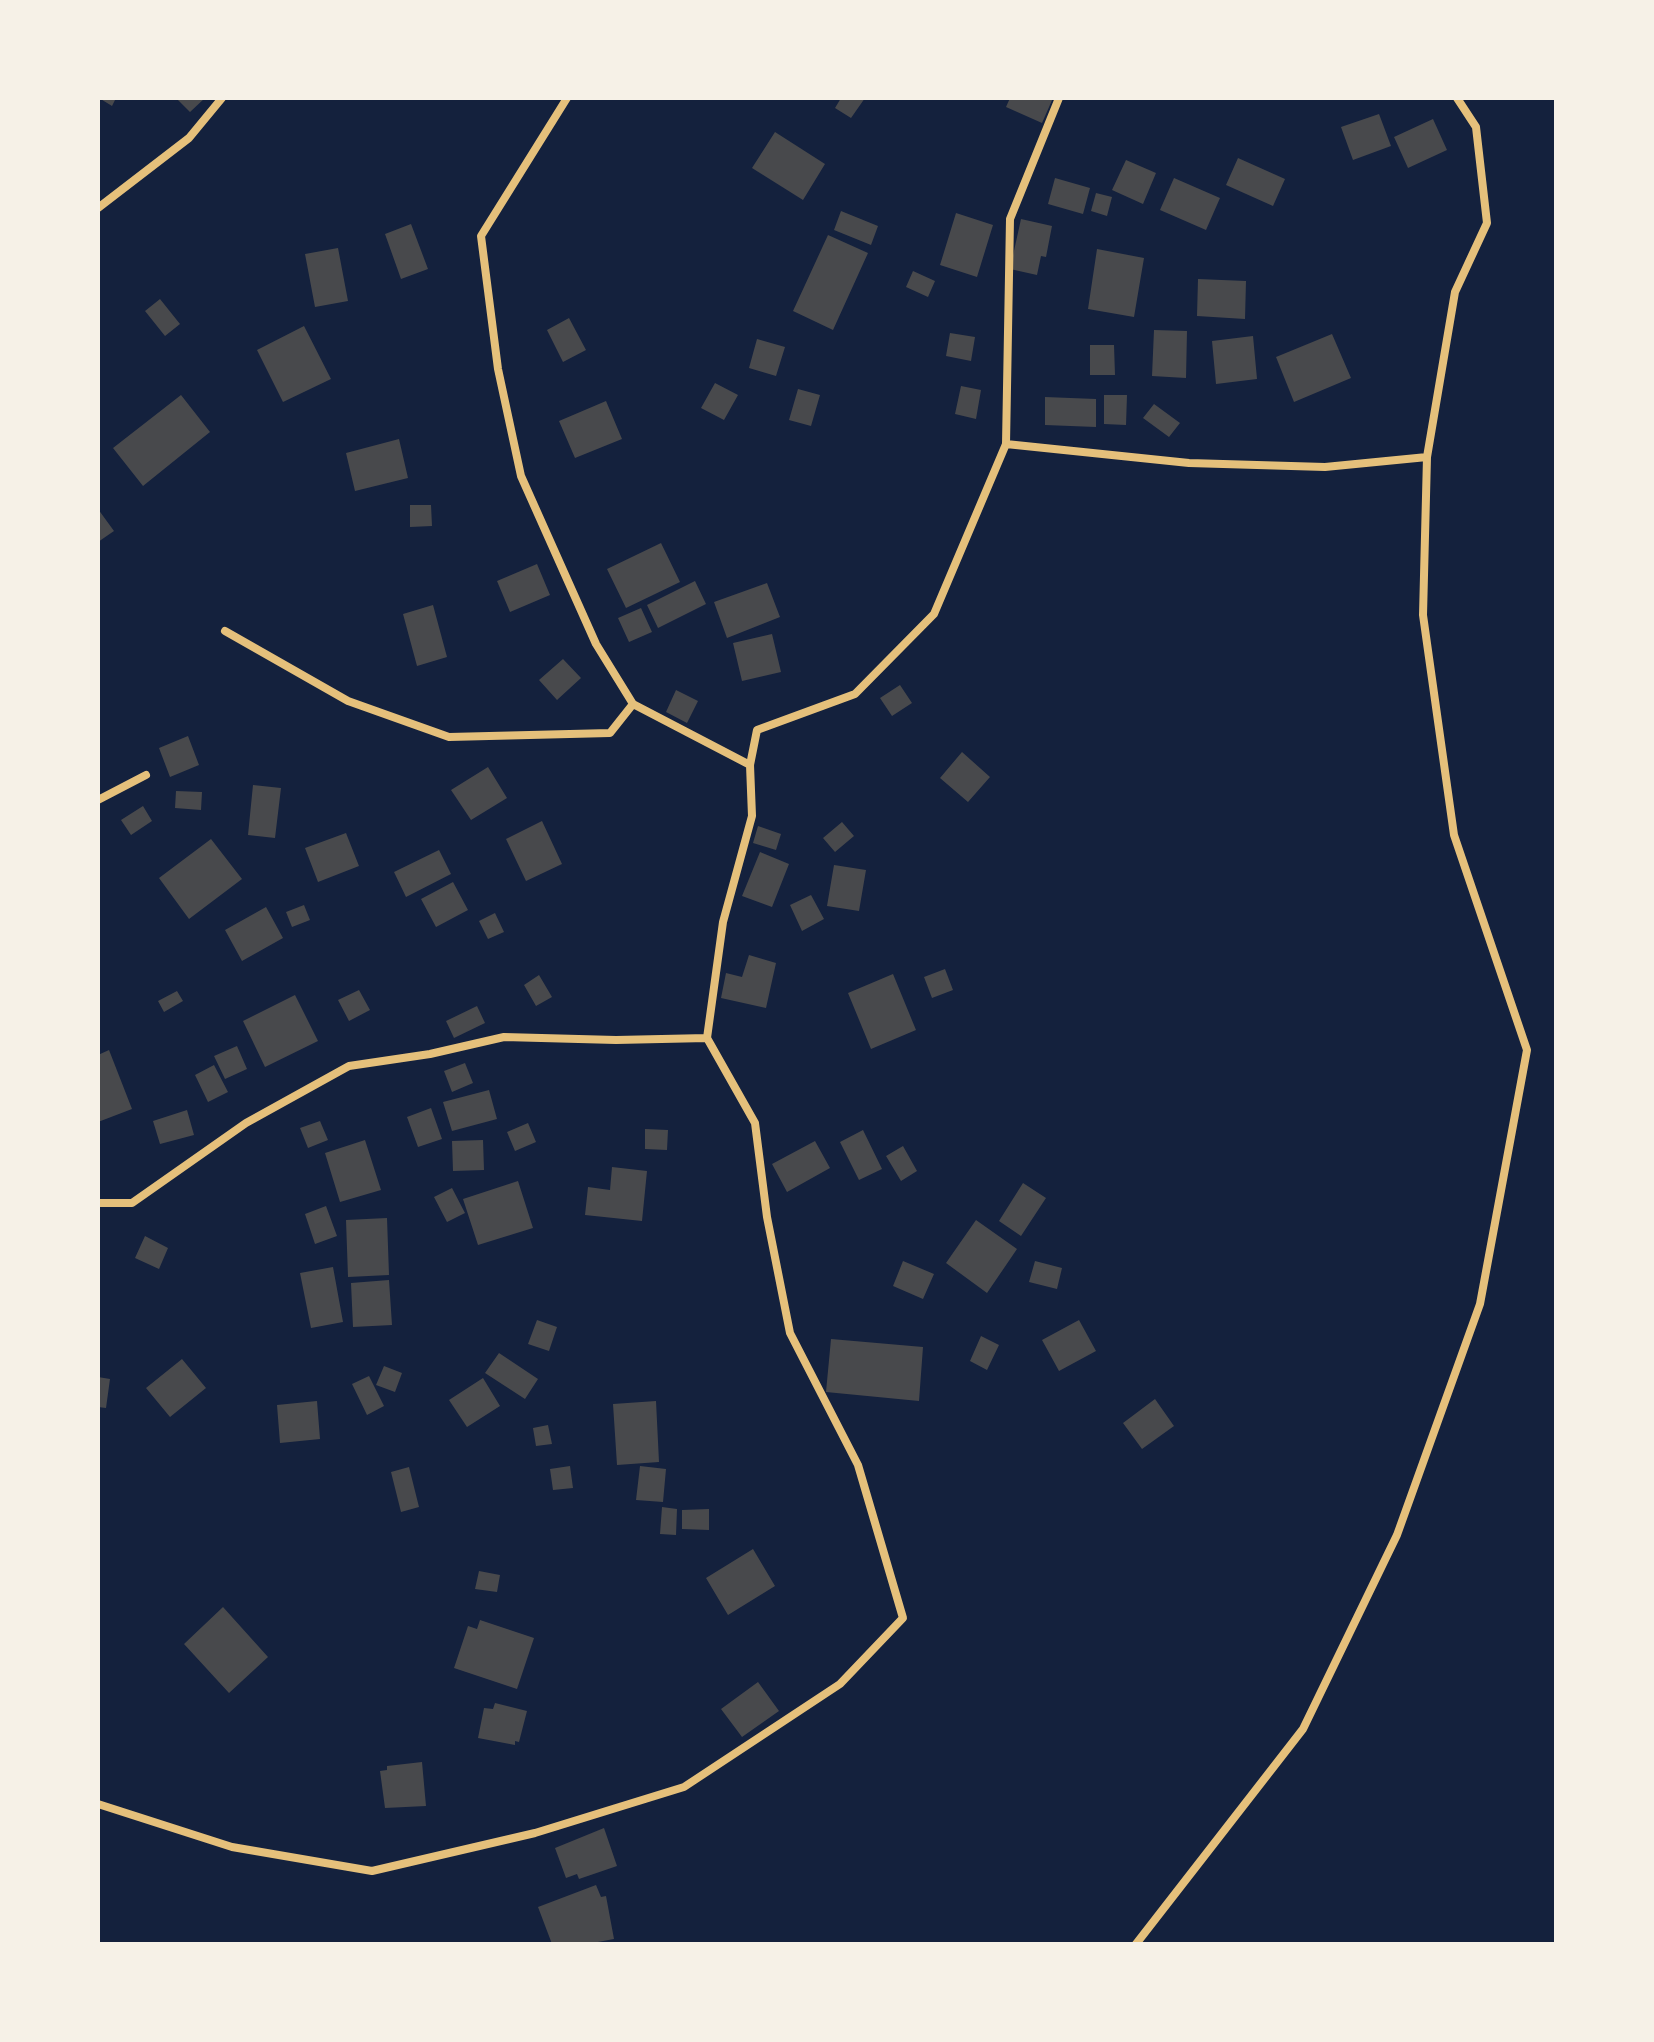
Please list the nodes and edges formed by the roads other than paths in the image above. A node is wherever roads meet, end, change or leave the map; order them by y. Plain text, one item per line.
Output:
1 (222, 98) edge
2 (567, 98) edge
3 (1059, 98) edge
4 (1457, 98) edge
5 (98, 208) edge
6 (1006, 444) junction
7 (1427, 457) junction
8 (225, 631) dead end
9 (633, 704) junction
10 (750, 765) junction
11 (146, 775) dead end
12 (98, 800) edge
13 (707, 1038) junction
14 (98, 1203) edge
15 (98, 1804) edge
16 (1136, 1944) edge

1 - 5 street
2 - 9 street
3 - 6 street
4 - 7 street
6 - 7 street
6 - 10 street
7 - 16 street
8 - 9 street
9 - 10 street
10 - 13 street
11 - 12 street
13 - 14 street
13 - 15 street

